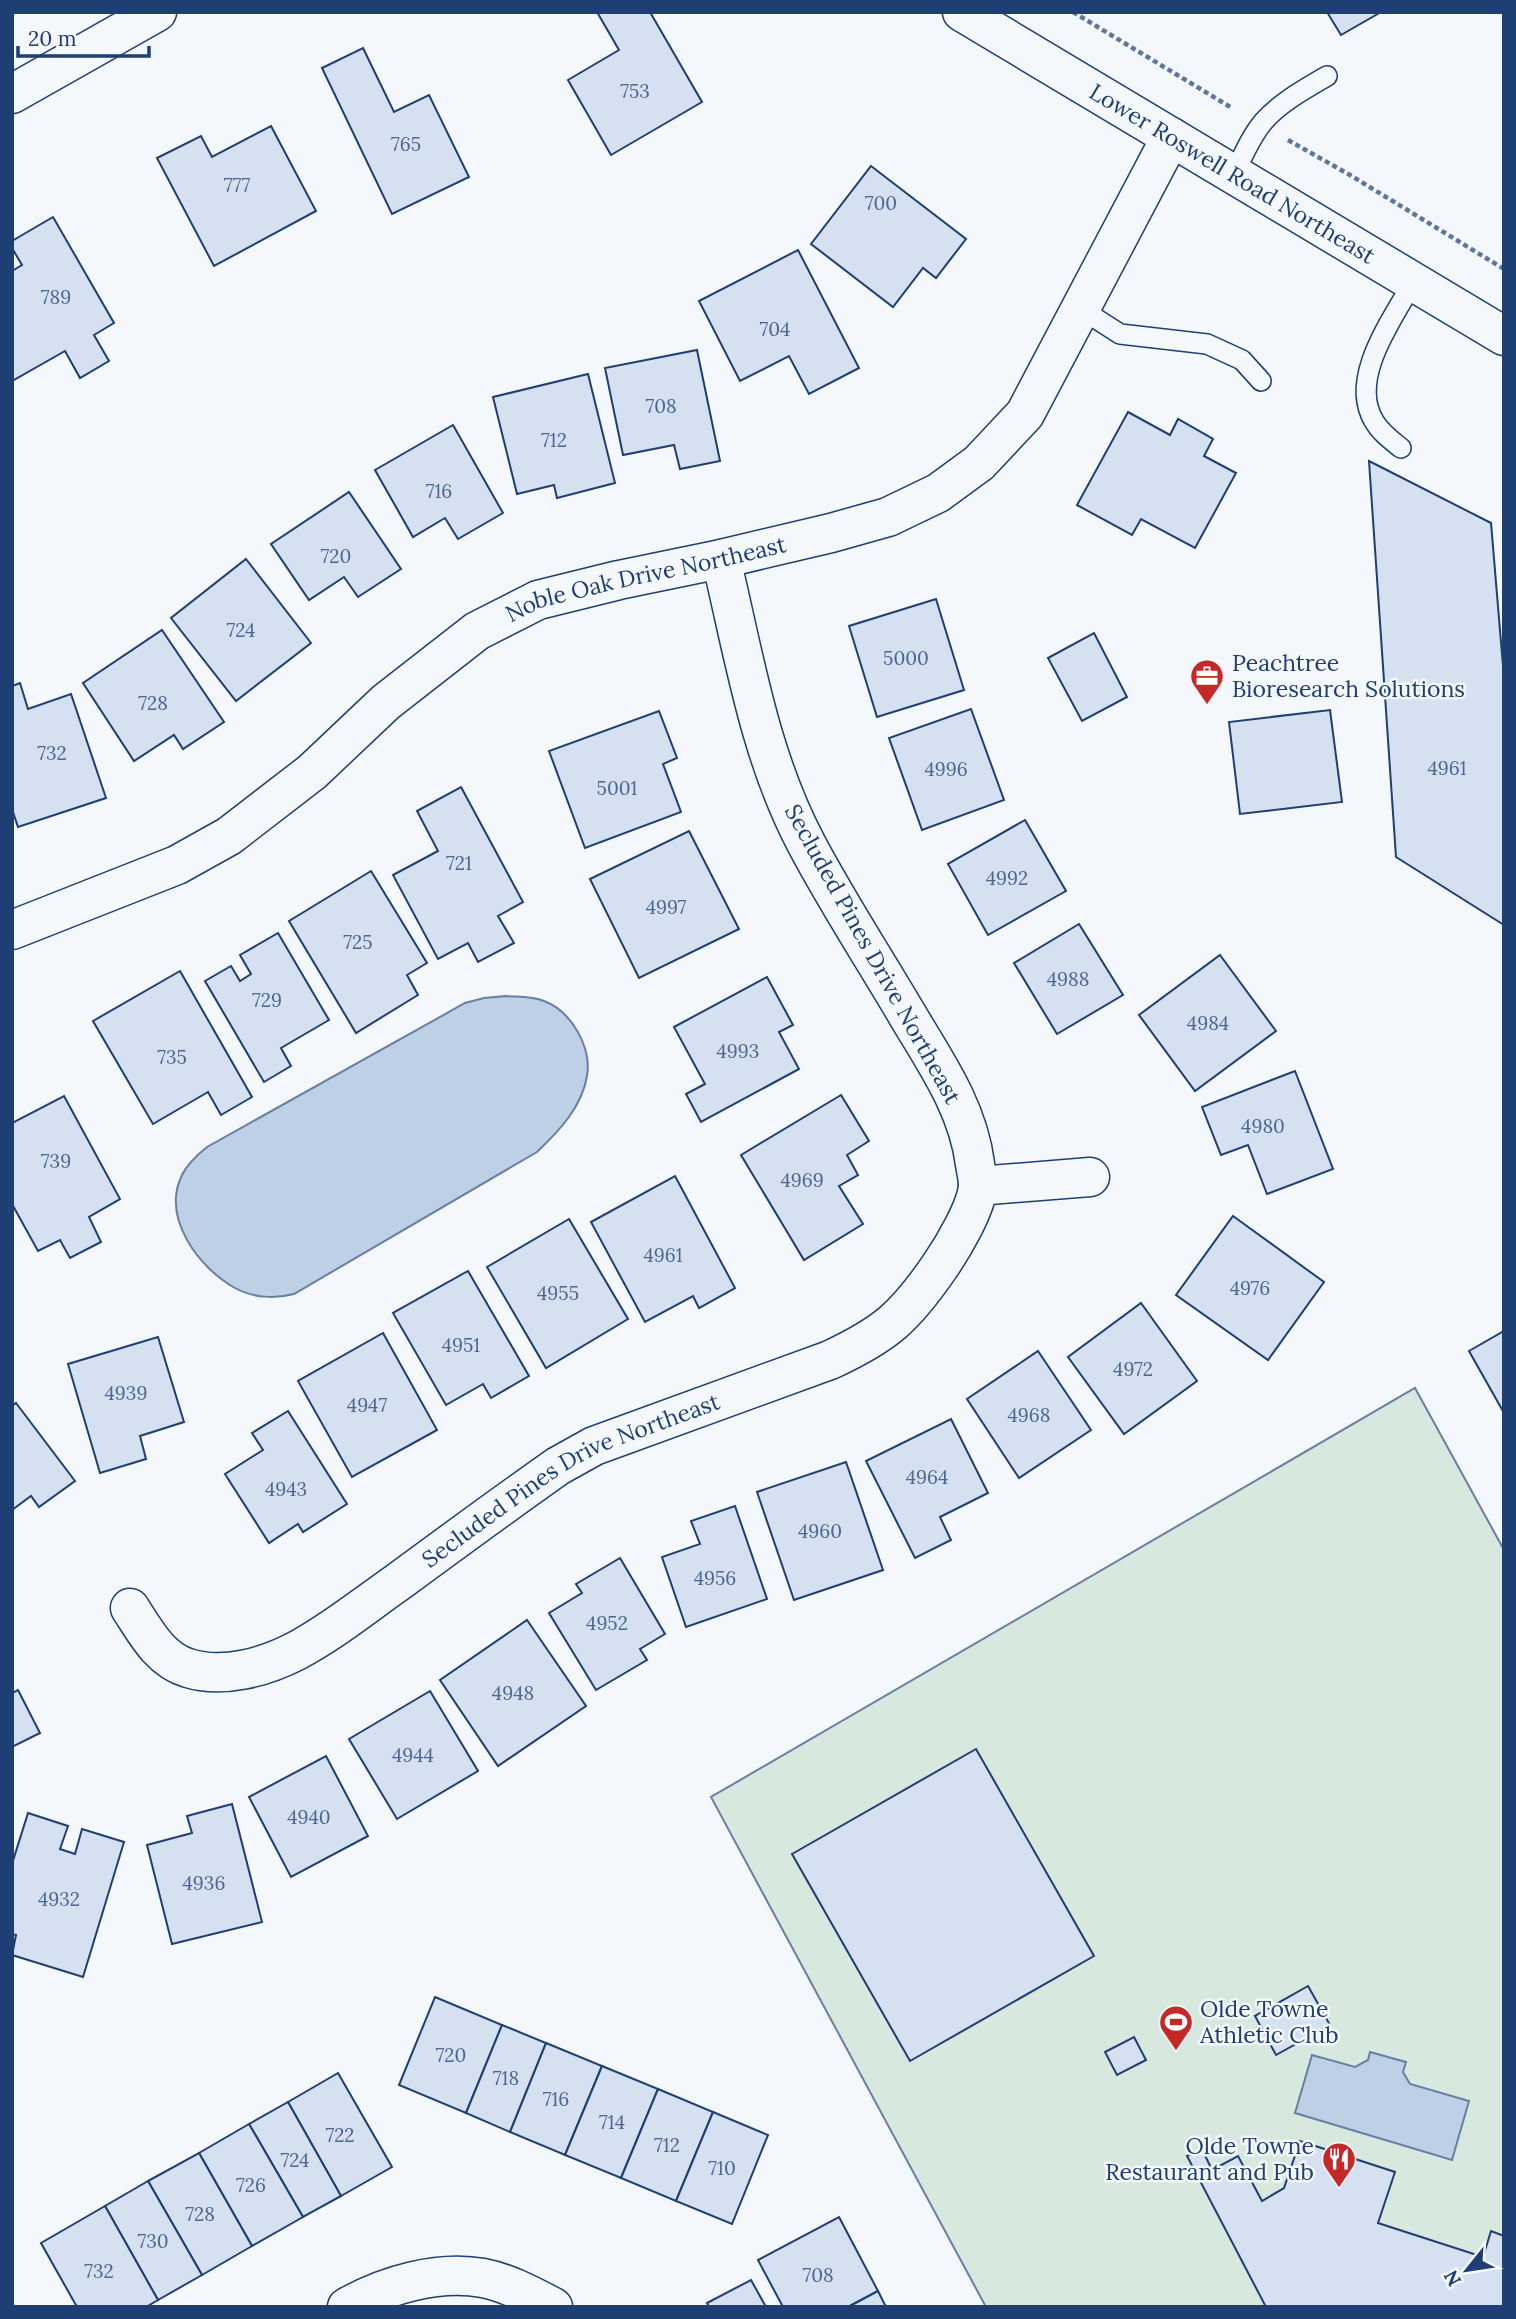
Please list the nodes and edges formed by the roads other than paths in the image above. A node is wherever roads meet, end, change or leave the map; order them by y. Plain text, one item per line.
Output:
1 (157, 12) edge
2 (962, 12) edge
3 (1327, 76) dead end
4 (12, 94) edge
5 (1171, 137) junction
6 (1234, 174) junction
7 (1413, 282) junction
8 (1081, 309) junction
9 (1504, 336) edge
10 (1261, 381) dead end
11 (1401, 448) dead end
12 (721, 559) junction
13 (12, 930) edge
14 (1090, 1177) dead end
15 (978, 1186) junction
16 (130, 1608) dead end
17 (346, 2307) edge
18 (553, 2307) edge

1 - 4 street
2 - 5 street, Lower Roswell Road Northeast
3 - 6 lane
5 - 6 street, Lower Roswell Road Northeast
5 - 8 street, Noble Oak Drive Northeast
6 - 7 street, Lower Roswell Road Northeast
7 - 9 street, Lower Roswell Road Northeast
7 - 11 lane
8 - 10 lane
8 - 12 street, Noble Oak Drive Northeast
12 - 13 street, Noble Oak Drive Northeast
12 - 15 street, Secluded Pines Drive Northeast
14 - 15 street
15 - 16 street, Secluded Pines Drive Northeast
17 - 18 street

